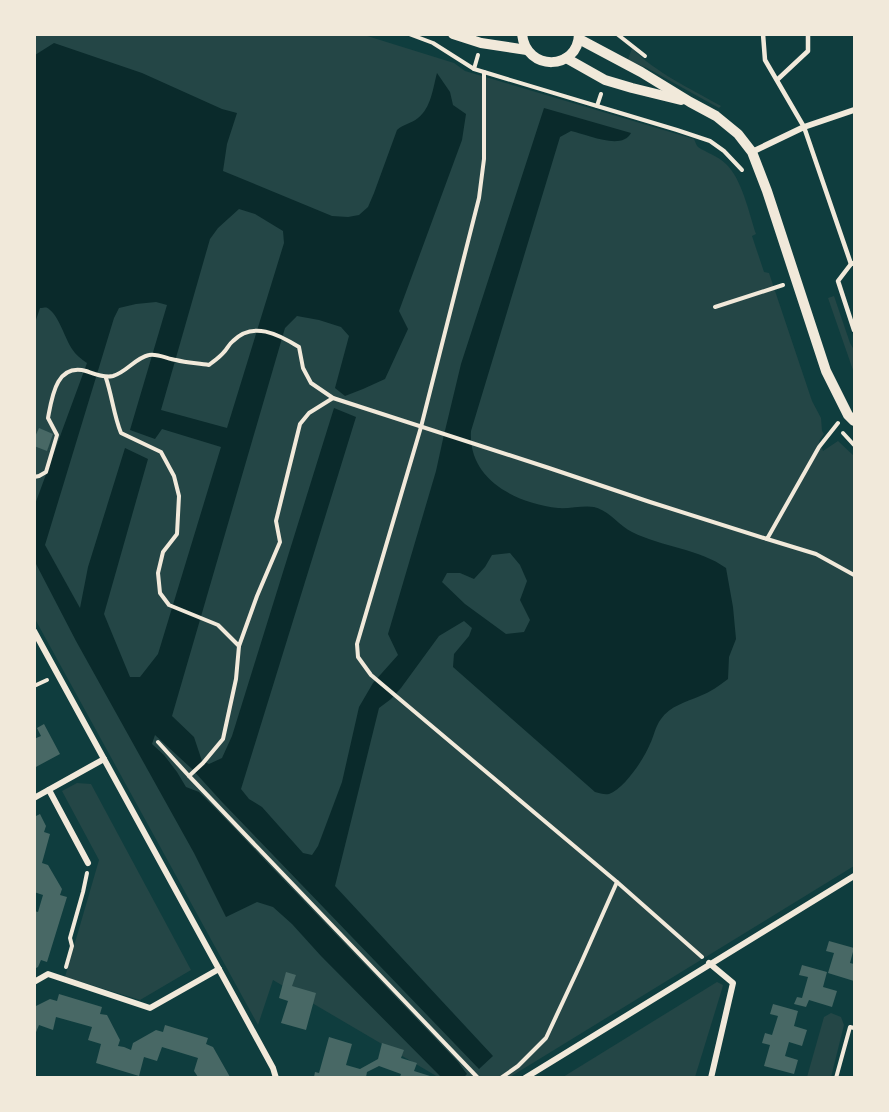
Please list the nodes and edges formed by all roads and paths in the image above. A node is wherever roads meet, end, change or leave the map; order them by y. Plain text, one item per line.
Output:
1 (453, 34) edge
2 (522, 34) edge
3 (763, 34) edge
4 (808, 34) edge
5 (408, 35) edge
6 (617, 35) edge
7 (579, 37) edge
8 (527, 50) junction
9 (609, 56) junction
10 (566, 58) junction
11 (484, 72) junction
12 (605, 80) junction
13 (777, 80) junction
14 (690, 102) junction
15 (597, 106) junction
16 (855, 110) edge
17 (804, 127) junction
18 (752, 152) junction
19 (745, 174) dead end
20 (853, 263) edge
21 (784, 285) dead end
22 (715, 307) dead end
23 (855, 330) edge
24 (106, 378) junction
25 (333, 398) junction
26 (855, 422) edge
27 (836, 425) dead end
28 (421, 427) junction
29 (34, 477) edge
30 (767, 539) junction
31 (855, 575) edge
32 (34, 631) edge
33 (239, 646) junction
34 (158, 742) dead end
35 (104, 759) junction
36 (189, 776) junction
37 (49, 790) junction
38 (34, 798) edge
39 (88, 863) joint
40 (855, 876) edge
41 (616, 882) junction
42 (710, 963) junction
43 (219, 969) junction
44 (63, 980) junction
45 (34, 981) edge
46 (855, 1028) edge
47 (276, 1077) edge
48 (477, 1077) edge
49 (501, 1077) edge
50 (525, 1077) edge
51 (711, 1077) edge
52 (836, 1077) edge

1 - 8 street
2 - 8 street
3 - 13 lane
4 - 13 lane
5 - 11 path
6 - 9 path
7 - 9 street
7 - 10 street
8 - 10 street
9 - 14 street
10 - 12 street
11 - 15 path
11 - 28 path
12 - 14 street
12 - 15 path
13 - 17 lane
14 - 18 street
15 - 19 path
16 - 17 street
17 - 18 street
17 - 20 lane
18 - 26 street
20 - 23 lane
21 - 22 path
24 - 25 path
24 - 29 path
24 - 33 path
25 - 28 path
25 - 33 path
27 - 30 path
28 - 30 path
28 - 41 path
30 - 31 path
32 - 35 street
33 - 36 path
34 - 36 path
35 - 37 street
35 - 43 street
36 - 48 path
37 - 38 street
37 - 39 street
39 - 44 path
40 - 42 street
41 - 42 path
41 - 49 path
42 - 50 street
42 - 51 street
43 - 44 street
43 - 47 street
44 - 45 street
46 - 52 path

